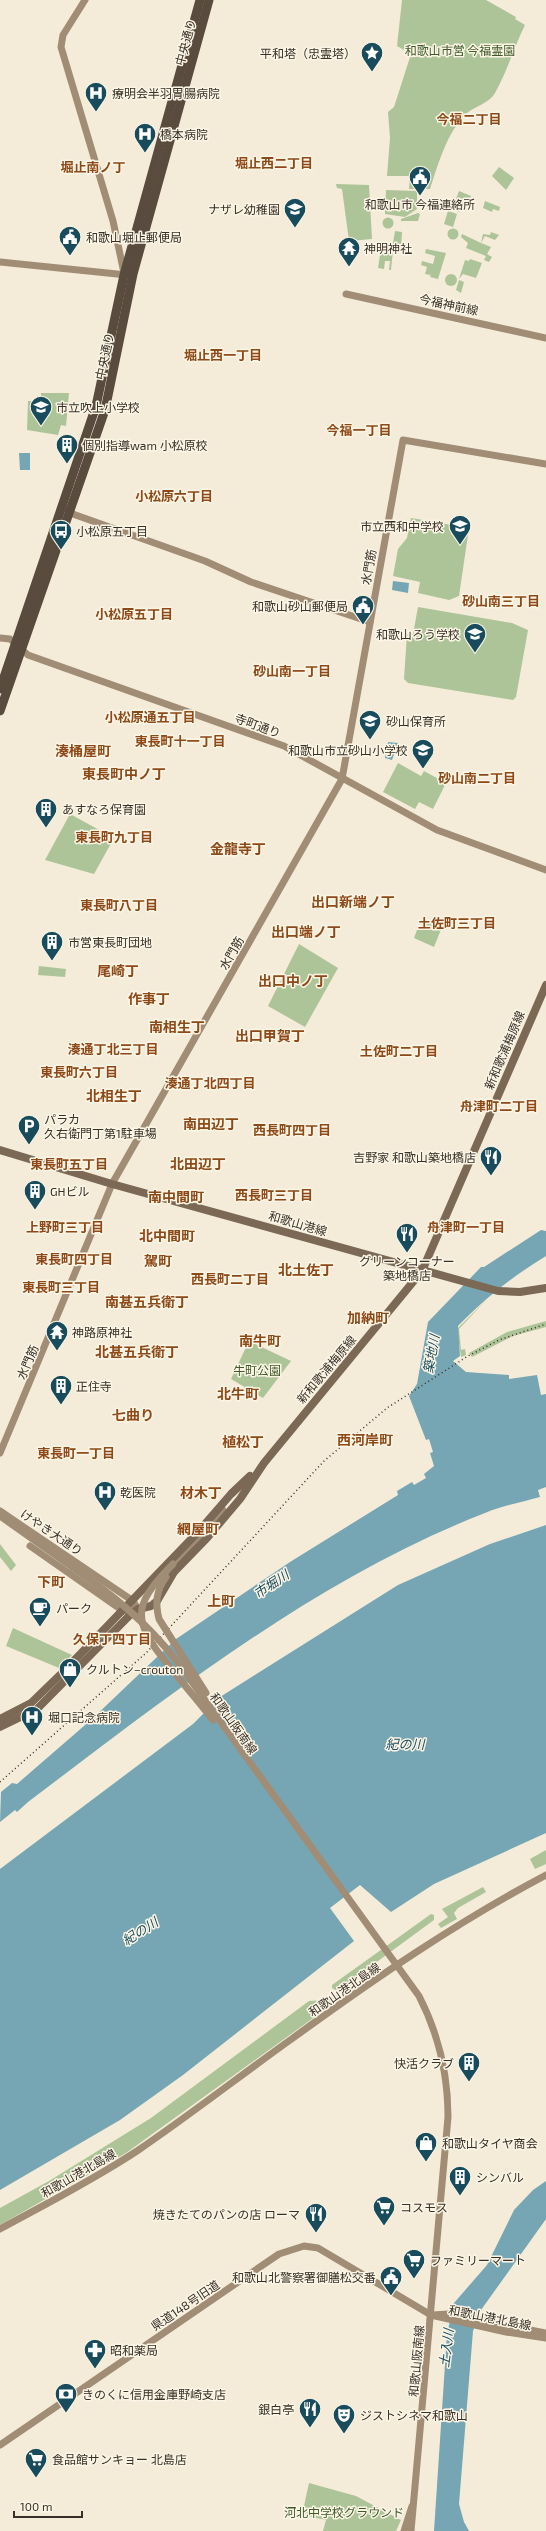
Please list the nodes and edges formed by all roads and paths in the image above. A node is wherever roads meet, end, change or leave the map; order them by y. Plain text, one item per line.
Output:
1 (85, 0) edge
2 (200, 0) edge
3 (209, 0) edge
4 (0, 262) edge
5 (129, 275) junction
6 (346, 294) dead end
7 (546, 338) edge
8 (546, 464) edge
9 (65, 499) junction
10 (70, 513) junction
11 (370, 622) junction
12 (0, 638) edge
13 (18, 647) junction
14 (0, 689) edge
15 (0, 711) edge
16 (342, 779) junction
17 (546, 870) edge
18 (546, 985) edge
19 (0, 1150) edge
20 (112, 1184) junction
21 (422, 1271) junction
22 (546, 1288) edge
23 (0, 1453) edge
24 (250, 1479) junction
25 (0, 1511) edge
26 (0, 1516) edge
27 (0, 1520) edge
28 (17, 1529) junction
29 (30, 1546) dead end
30 (174, 1565) junction
31 (132, 1601) junction
32 (138, 1609) junction
33 (123, 1611) junction
34 (0, 1719) edge
35 (0, 1727) edge
36 (242, 1754) junction
37 (546, 1875) edge
38 (397, 1966) junction
39 (0, 2229) edge
40 (431, 2315) junction
41 (480, 2323) junction
42 (546, 2333) edge
43 (546, 2338) edge
44 (0, 2444) edge
45 (413, 2504) junction
46 (404, 2531) edge
47 (411, 2531) edge

1 - 5 street
2 - 5 highway, 中央通り
3 - 5 highway, 中央通り
4 - 5 street
5 - 9 highway, 中央通り
5 - 10 highway, 中央通り
6 - 7 street, 今福神前線
8 - 11 street, 水門筋
9 - 10 street
9 - 13 highway, 中央通り
10 - 11 street
10 - 13 highway, 中央通り
11 - 16 street, 水門筋
12 - 13 street, 寺町通り
13 - 14 highway, 中央通り
13 - 15 highway, 中央通り
13 - 16 street, 寺町通り
16 - 17 street, 寺町通り
16 - 20 street, 水門筋
18 - 21 main road, 新和歌浦梅原線
19 - 20 main road, 和歌山港線
20 - 21 main road, 和歌山港線
20 - 23 street, 水門筋
21 - 22 main road, 和歌山港線
21 - 24 main road, 新和歌浦梅原線
24 - 30 street
24 - 31 main road, 新和歌浦梅原線
24 - 32 main road, 新和歌浦梅原線
25 - 31 street, けやき大通り
26 - 28 street, 和歌山阪南線
27 - 28 street, 和歌山阪南線
28 - 36 street, 和歌山阪南線, bridge
29 - 33 street, けやき大通り
30 - 36 street, bridge
30 - 36 street, bridge
31 - 32 street, けやき大通り
31 - 33 main road, 新和歌浦梅原線
32 - 33 street
32 - 35 main road, 新和歌浦梅原線
33 - 34 main road, 新和歌浦梅原線
36 - 38 street, 和歌山阪南線
37 - 38 street
38 - 39 street, 和歌山港北島線
38 - 40 street, 和歌山港北島線
40 - 41 street, 和歌山港北島線
40 - 44 street, 県道148号旧道
40 - 45 street, 和歌山阪南線
41 - 42 street, 和歌山港北島線
41 - 43 street, 和歌山港北島線
45 - 46 street, 和歌山阪南線
45 - 47 street, 和歌山阪南線

